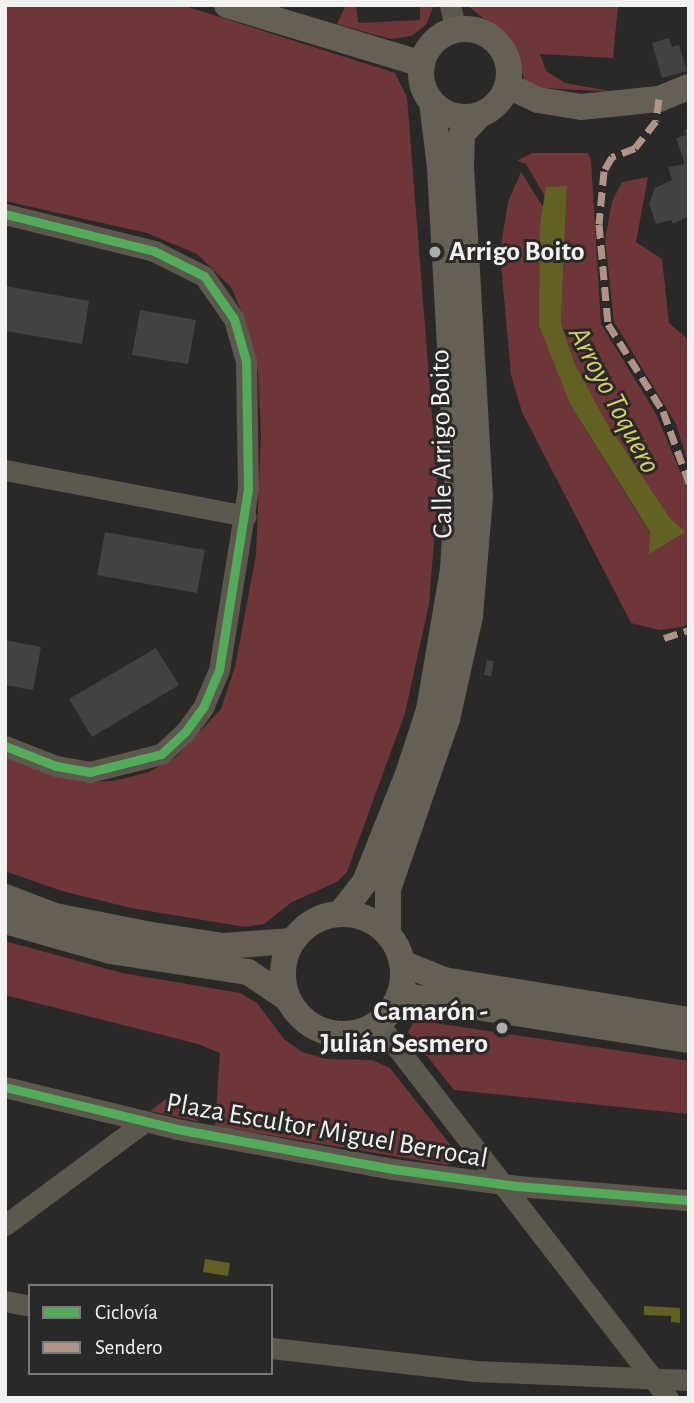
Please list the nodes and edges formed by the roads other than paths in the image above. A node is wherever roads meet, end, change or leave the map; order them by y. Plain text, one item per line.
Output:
1 (227, 5) edge
2 (453, 18) edge
3 (422, 64) junction
4 (508, 86) junction
5 (689, 87) edge
6 (432, 103) junction
7 (480, 115) junction
8 (5, 214) edge
9 (5, 470) edge
10 (246, 516) junction
11 (5, 746) edge
12 (5, 897) edge
13 (340, 914) junction
14 (5, 921) edge
15 (388, 934) junction
16 (292, 942) junction
17 (402, 962) junction
18 (399, 995) junction
19 (288, 999) junction
20 (689, 1020) edge
21 (377, 1023) junction
22 (689, 1040) edge
23 (5, 1087) edge
24 (144, 1122) junction
25 (503, 1184) junction
26 (689, 1200) edge
27 (5, 1225) edge
28 (5, 1301) edge
29 (28, 1306) edge
30 (273, 1348) edge
31 (654, 1380) junction
32 (689, 1380) edge
33 (667, 1398) edge

1 - 3 main road
2 - 3 main road
2 - 4 main road
3 - 6 main road
4 - 5 main road
4 - 7 main road
6 - 7 main road
6 - 13 main road, Calle Arrigo Boito
7 - 15 main road, Calle Arrigo Boito
8 - 10 street
9 - 10 street
10 - 11 street
12 - 16 main road
13 - 15 main road
13 - 16 main road
14 - 19 main road
15 - 17 main road
16 - 19 main road
17 - 18 main road
17 - 20 main road
18 - 21 main road
18 - 22 main road
19 - 21 main road
21 - 25 street, Plaza Escultor Miguel Berrocal
23 - 24 street, Plaza Escultor Miguel Berrocal
24 - 25 street, Plaza Escultor Miguel Berrocal
24 - 27 street
25 - 26 street
25 - 31 street
28 - 29 street
30 - 31 street
31 - 32 street
31 - 33 street

